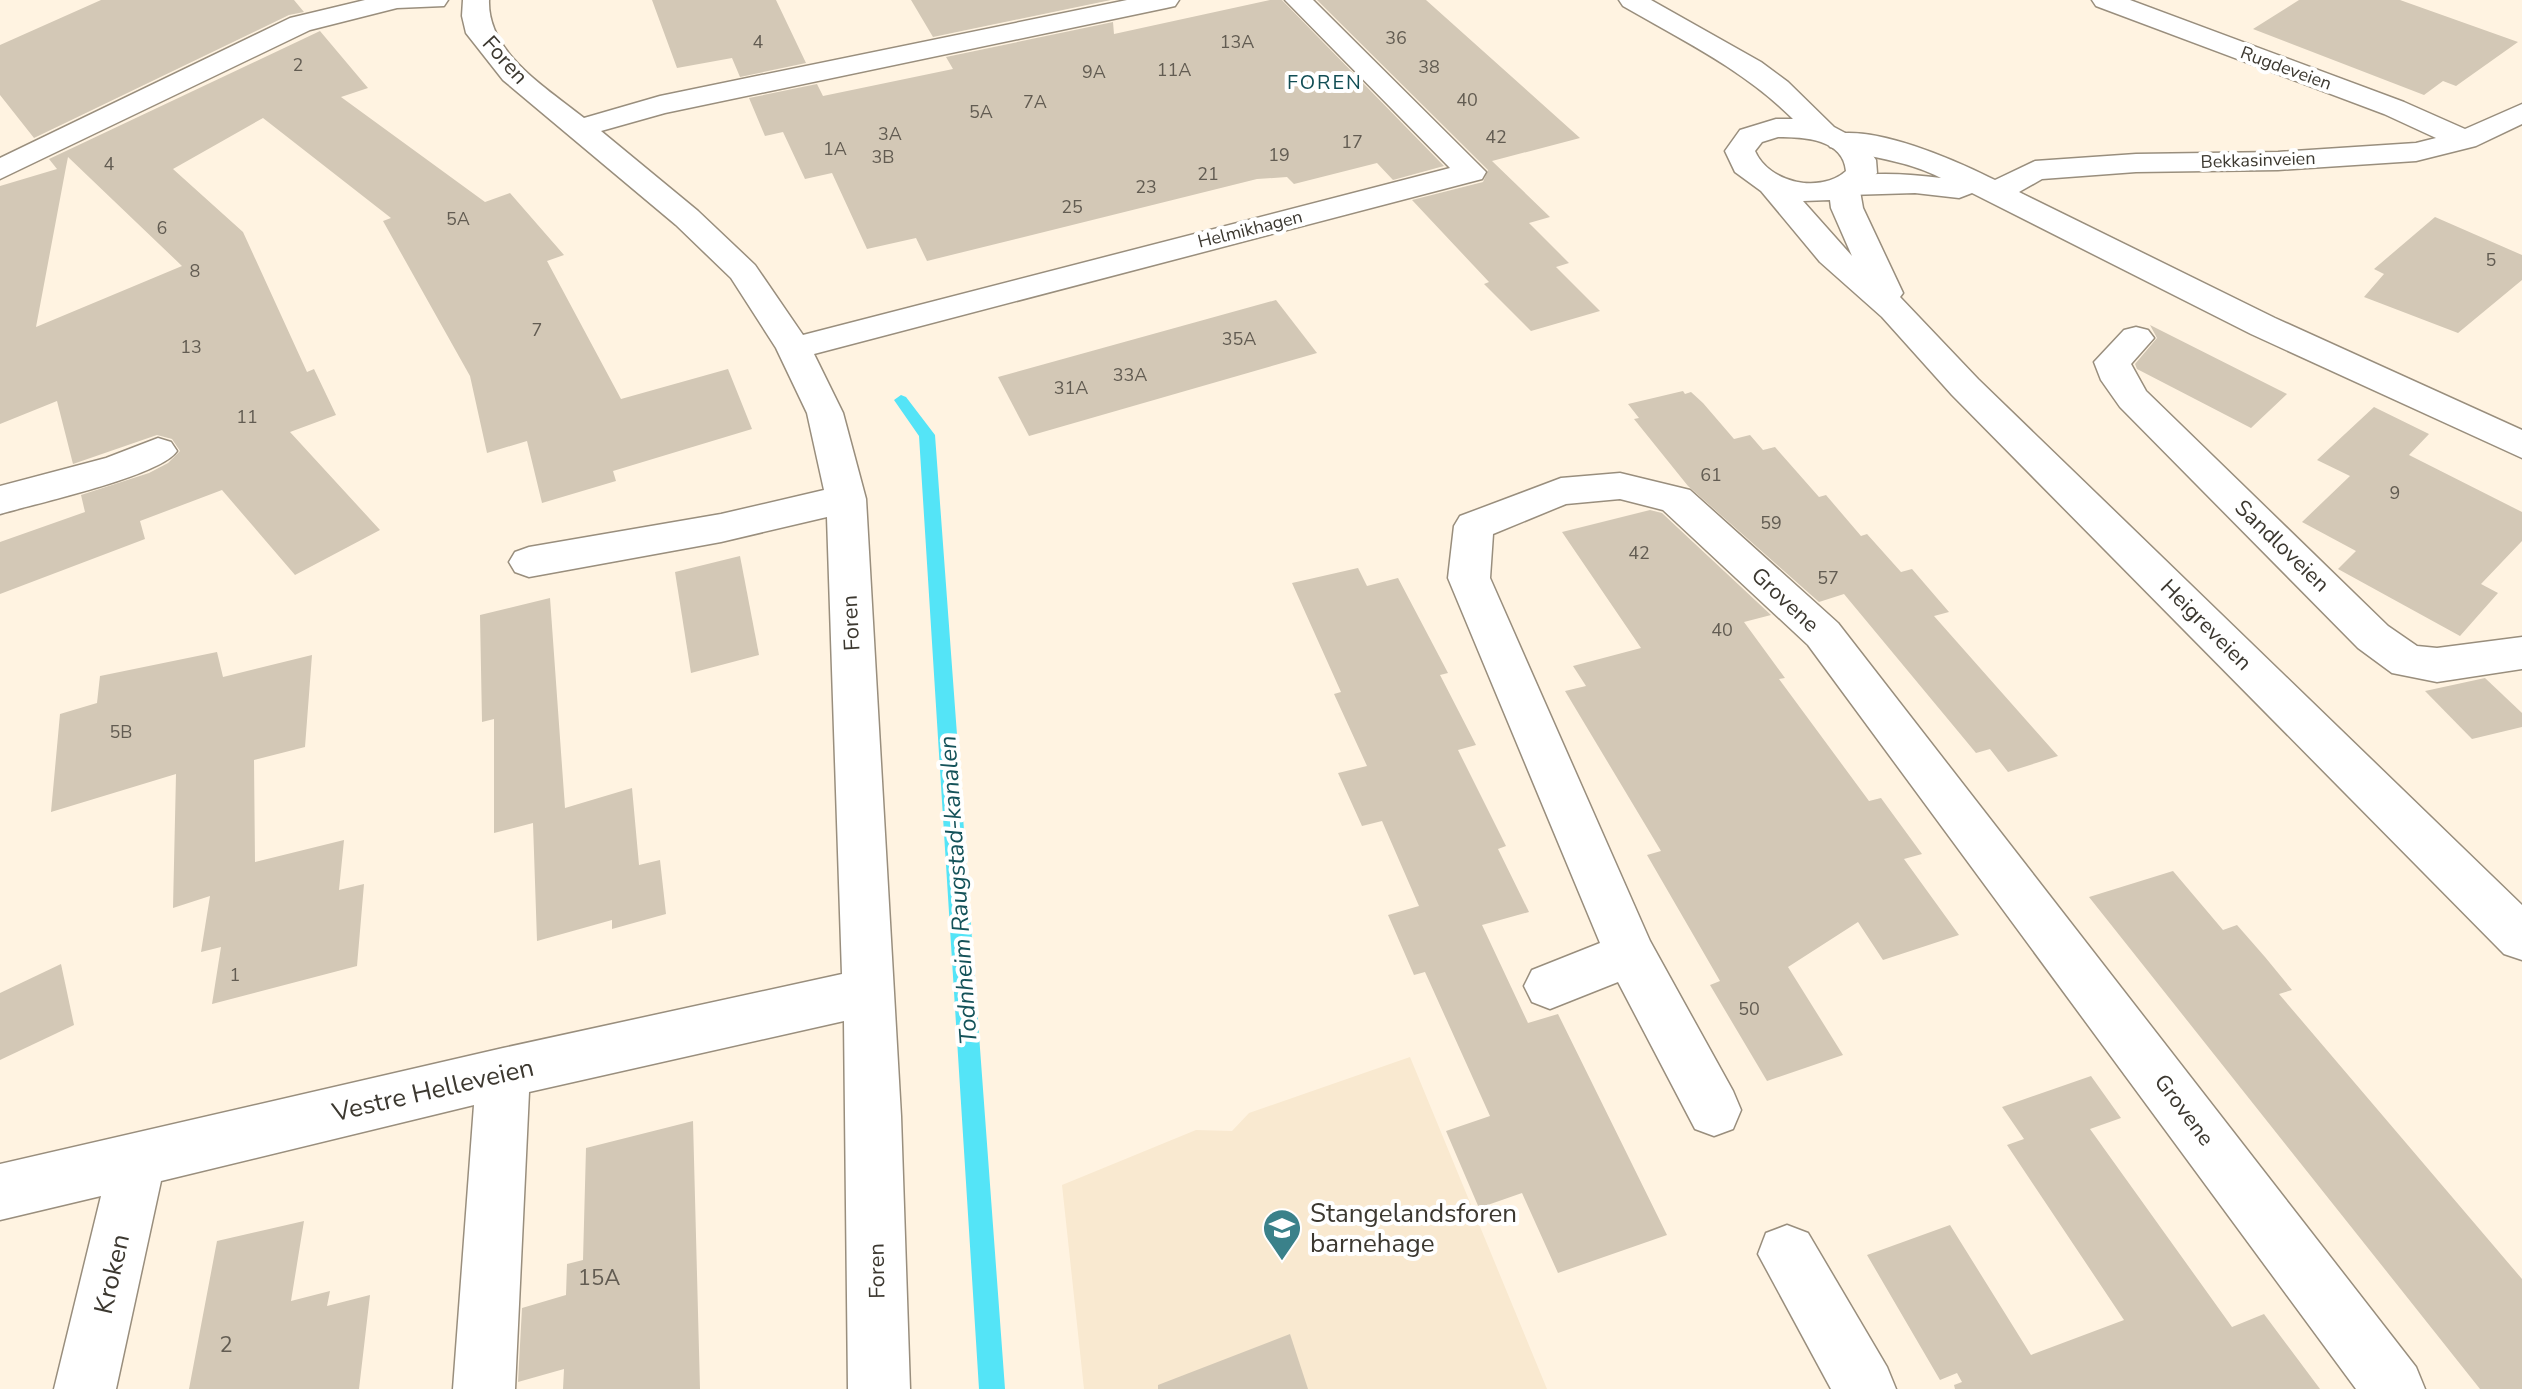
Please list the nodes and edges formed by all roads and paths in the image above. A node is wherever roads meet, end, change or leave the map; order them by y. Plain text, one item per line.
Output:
1 (435, 0) edge
2 (476, 0) edge
3 (1166, 0) edge
4 (1298, 0) edge
5 (1632, 0) edge
6 (2105, 0) edge
7 (388, 1) edge
8 (1711, 47) junction
9 (1748, 113) junction
10 (2522, 113) edge
11 (577, 129) junction
12 (0, 133) edge
13 (1832, 137) junction
14 (2465, 140) junction
15 (44, 151) junction
16 (0, 170) edge
17 (1772, 184) junction
18 (1846, 187) junction
19 (1993, 194) junction
20 (1894, 310) junction
21 (2136, 338) dead end
22 (794, 348) junction
23 (2522, 445) edge
24 (158, 451) dead end
25 (846, 499) junction
26 (0, 500) edge
27 (529, 562) dead end
28 (2522, 653) edge
29 (2522, 938) edge
30 (1630, 954) junction
31 (1550, 986) dead end
32 (868, 992) junction
33 (503, 1073) junction
34 (1714, 1110) dead end
35 (138, 1160) junction
36 (0, 1192) edge
37 (1787, 1254) dead end
38 (85, 1389) edge
39 (484, 1389) edge
40 (879, 1389) edge
41 (1865, 1389) edge
42 (2394, 1389) edge

1 - 7 street
2 - 11 street, Foren
3 - 11 street
4 - 22 street, Helmikhagen
5 - 8 street, Heigreveien
6 - 14 street, Rugdeveien
7 - 15 street
8 - 9 street, Heigreveien
8 - 13 street, Heigreveien
9 - 13 street
9 - 17 street, Heigreveien
10 - 14 street, Bekkasinveien
11 - 22 street, Foren
12 - 15 street
13 - 18 street, Heigreveien
13 - 19 street
14 - 19 street, Bekkasinveien
15 - 16 street
17 - 18 street, Heigreveien
17 - 20 street, Heigreveien
18 - 19 street
18 - 20 street, Heigreveien
19 - 23 street
20 - 29 street, Heigreveien
21 - 28 street, Sandloveien
22 - 25 street, Foren
24 - 26 street
25 - 27 street
25 - 32 street, Foren
30 - 31 street
30 - 34 street, Grovene
30 - 42 street, Grovene
32 - 33 street, Vestre Helleveien
32 - 40 street, Foren
33 - 35 street, Vestre Helleveien
33 - 39 street
35 - 36 street, Vestre Helleveien
35 - 38 street, Kroken
37 - 41 street

